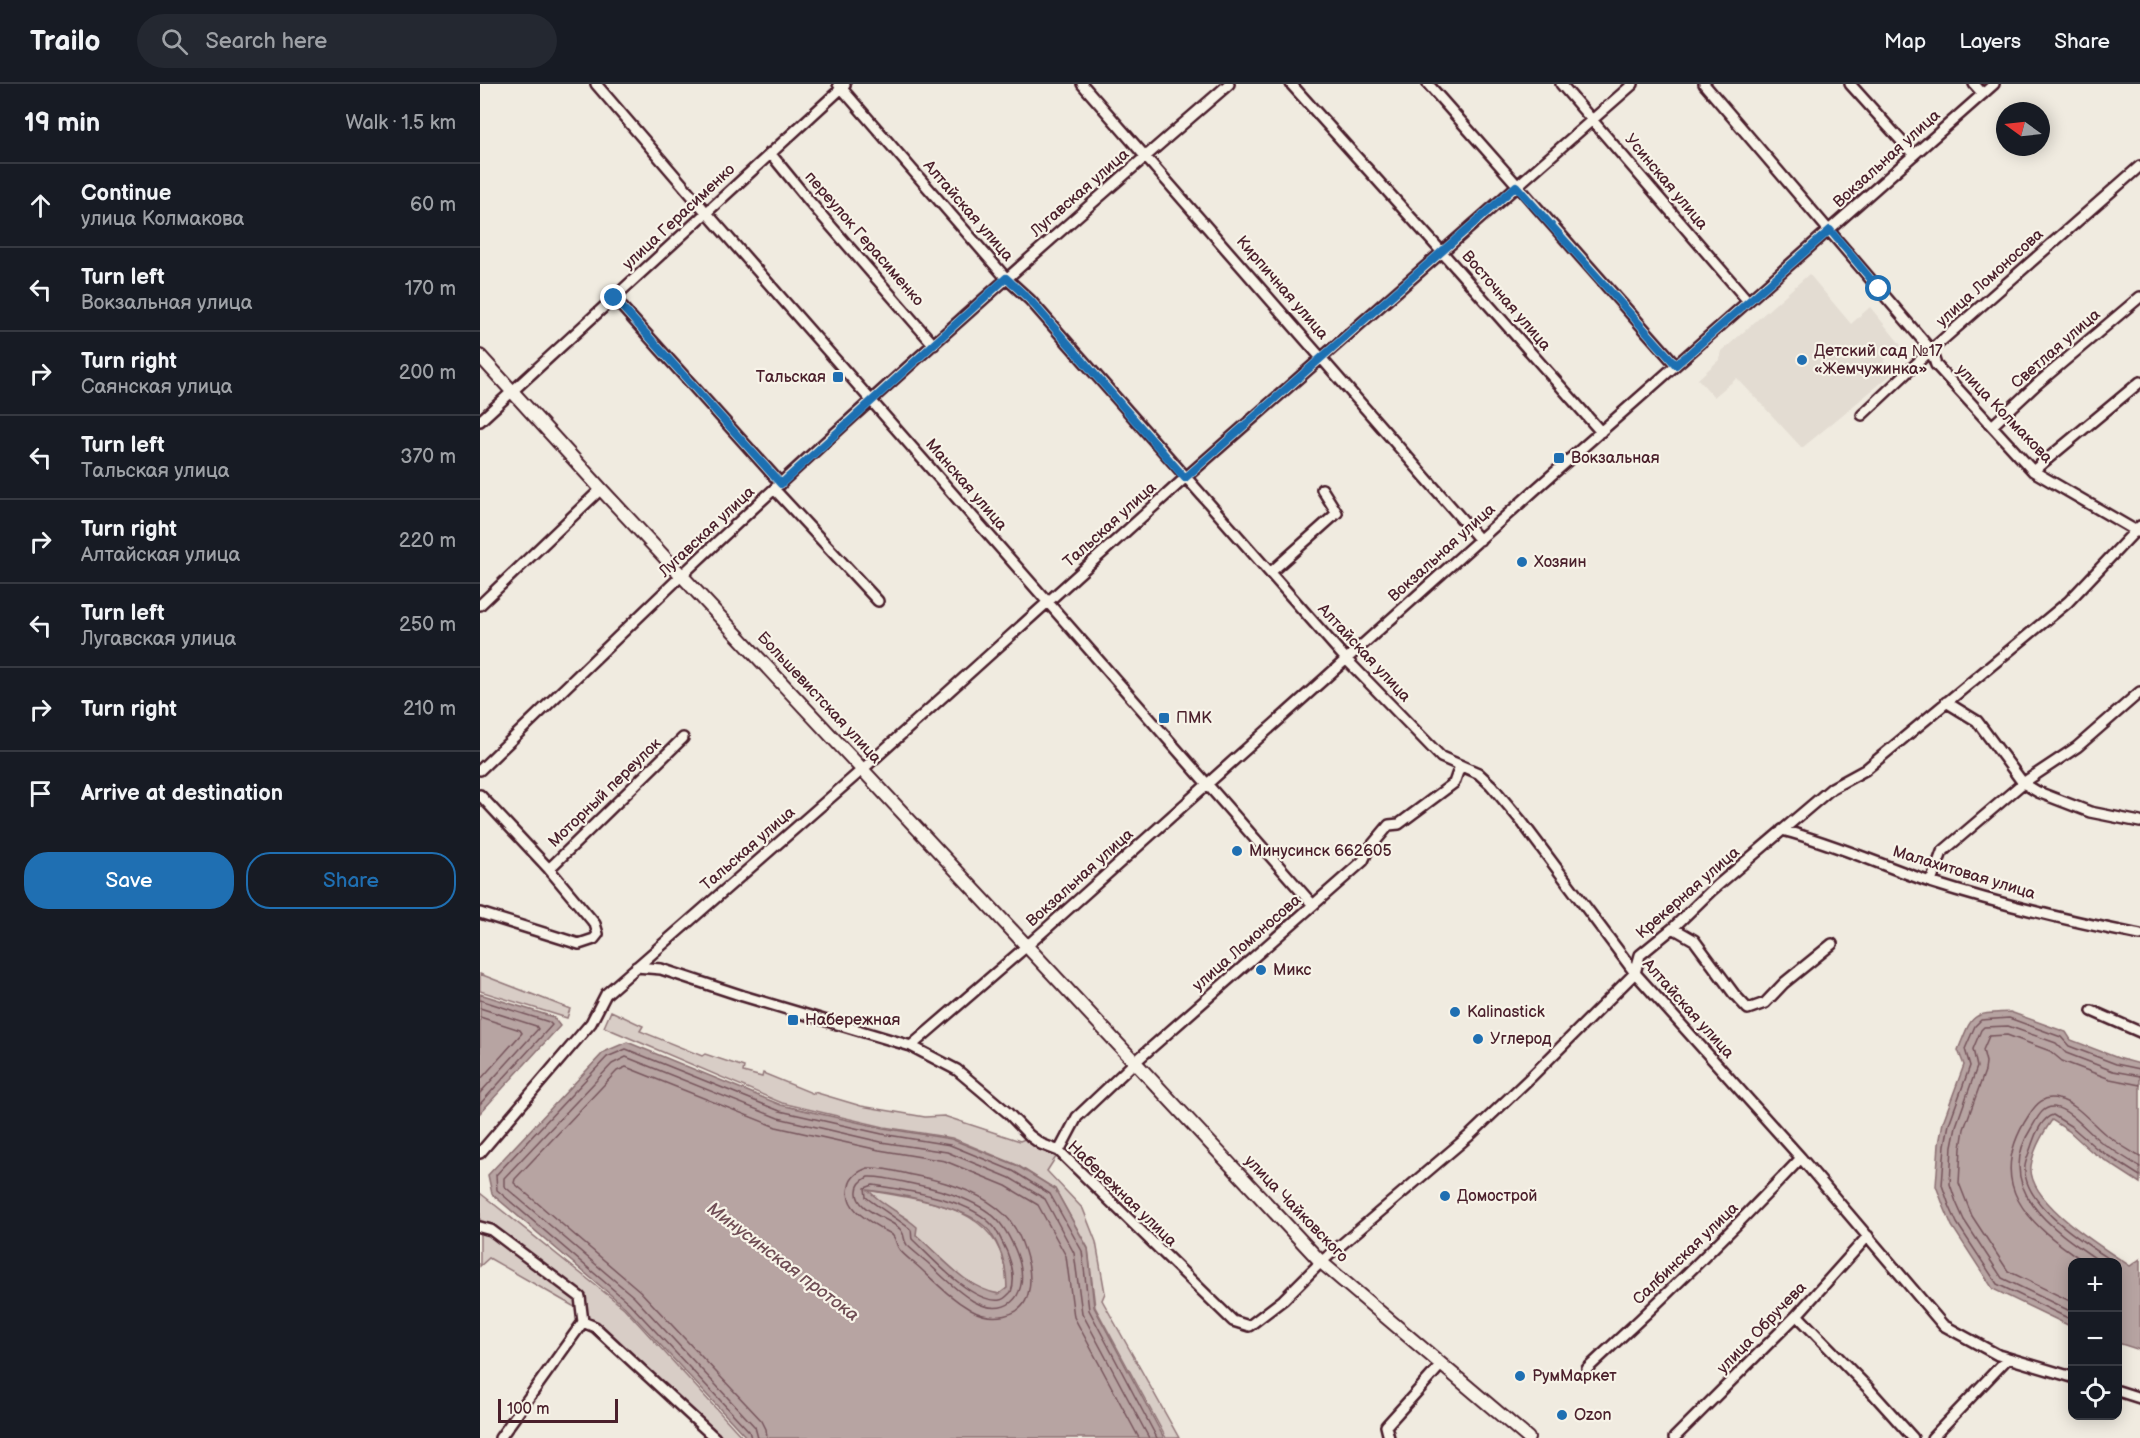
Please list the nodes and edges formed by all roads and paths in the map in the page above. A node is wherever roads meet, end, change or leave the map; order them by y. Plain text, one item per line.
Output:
1 (596, 84) edge
2 (1082, 84) edge
3 (1229, 84) edge
4 (1291, 84) edge
5 (1428, 84) edge
6 (1561, 84) edge
7 (1633, 84) edge
8 (1704, 84) edge
9 (1850, 84) edge
10 (1974, 84) edge
11 (1994, 84) edge
12 (842, 85) edge
13 (1983, 94) junction
14 (1593, 119) junction
15 (770, 153) junction
16 (1914, 155) junction
17 (1146, 156) junction
18 (2140, 166) edge
19 (1516, 186) junction
20 (706, 212) junction
21 (1830, 230) junction
22 (1442, 251) junction
23 (1006, 278) junction
24 (2140, 297) edge
25 (614, 298) junction
26 (1748, 301) junction
27 (934, 345) junction
28 (1931, 350) junction
29 (480, 356) edge
30 (1323, 358) junction
31 (1676, 365) junction
32 (2140, 382) edge
33 (512, 391) junction
34 (872, 400) junction
35 (1862, 415) dead end
36 (480, 421) edge
37 (1992, 426) junction
38 (1601, 432) junction
39 (2033, 471) junction
40 (1185, 478) junction
41 (778, 487) junction
42 (601, 489) junction
43 (1322, 489) dead end
44 (2138, 530) edge
45 (1480, 540) junction
46 (1271, 572) junction
47 (683, 575) junction
48 (878, 601) dead end
49 (1047, 601) junction
50 (480, 605) edge
51 (1346, 659) junction
52 (2140, 692) edge
53 (1946, 702) junction
54 (683, 738) dead end
55 (1460, 766) junction
56 (863, 769) junction
57 (480, 770) edge
58 (2023, 783) junction
59 (1208, 785) junction
60 (480, 795) edge
61 (2140, 822) edge
62 (1782, 830) junction
63 (549, 869) junction
64 (1931, 882) junction
65 (1313, 905) junction
66 (480, 913) edge
67 (1673, 928) junction
68 (2140, 935) edge
69 (1832, 944) dead end
70 (1028, 945) junction
71 (656, 951) junction
72 (636, 967) junction
73 (661, 969) junction
74 (1635, 973) junction
75 (2092, 1011) dead end
76 (2140, 1032) edge
77 (911, 1046) junction
78 (1135, 1062) junction
79 (1059, 1151) junction
80 (480, 1153) edge
81 (1801, 1158) junction
82 (480, 1227) edge
83 (1868, 1236) junction
84 (1321, 1262) junction
85 (1797, 1315) junction
86 (583, 1322) junction
87 (1248, 1326) joint
88 (2008, 1358) junction
89 (1441, 1365) junction
90 (1587, 1369) dead end
91 (2068, 1376) edge
92 (2122, 1392) edge
93 (2140, 1398) edge
94 (500, 1438) edge
95 (715, 1438) edge
96 (1389, 1438) edge
97 (1528, 1438) edge
98 (1674, 1438) edge
99 (1913, 1438) edge
100 (1932, 1438) edge

1 - 20 street, Манская улица
2 - 17 street, Кирпичная улица
3 - 17 street, Лугавская улица
4 - 22 street, Восточная улица
5 - 19 street
6 - 14 street, Усинская улица
7 - 14 street, Тальская улица
8 - 21 street, улица Колмакова
9 - 16 street
10 - 13 street
11 - 13 street, Вокзальная улица
12 - 15 street, улица Герасименко
12 - 23 street, Алтайская улица
13 - 16 street, Вокзальная улица
14 - 19 street, Тальская улица
14 - 26 street, Усинская улица
15 - 20 street, улица Герасименко
15 - 27 street, переулок Герасименко
16 - 21 street, Вокзальная улица
17 - 23 street, Лугавская улица
17 - 30 street, Кирпичная улица
18 - 28 street, улица Ломоносова
19 - 22 street, Тальская улица
19 - 31 street
20 - 25 street, улица Герасименко
20 - 34 street, Манская улица
21 - 26 street, Вокзальная улица
21 - 28 street, улица Колмакова
22 - 30 street, Тальская улица
22 - 38 street, Восточная улица
23 - 27 street, Лугавская улица
23 - 40 street, Алтайская улица
24 - 37 street, Светлая улица
25 - 33 street, улица Герасименко
25 - 41 street
26 - 31 street, Вокзальная улица
27 - 34 street, Лугавская улица
28 - 35 street, улица Ломоносова
28 - 37 street, улица Колмакова
29 - 33 main road, Большевистская улица
30 - 40 street, Тальская улица
30 - 45 street, Кирпичная улица
31 - 38 street, Вокзальная улица
32 - 39 street
33 - 36 street, улица Герасименко
33 - 42 main road, Большевистская улица
34 - 41 street, Лугавская улица
34 - 49 street, Манская улица
37 - 39 street, улица Колмакова
38 - 45 street, Вокзальная улица
39 - 44 street, улица Колмакова
40 - 46 street, Алтайская улица
40 - 49 street, Тальская улица
41 - 47 street, Лугавская улица
41 - 48 street
42 - 47 main road, Большевистская улица
42 - 50 street
43 - 46 street
44 - 53 street, Крекерная улица
45 - 51 street, Вокзальная улица
46 - 51 street, Алтайская улица
47 - 56 main road, Большевистская улица
47 - 57 street, Лугавская улица
49 - 56 street, Тальская улица
49 - 59 street, Манская улица
51 - 55 street, Алтайская улица
51 - 59 street, Вокзальная улица
52 - 58 street
53 - 58 street
53 - 62 street, Крекерная улица
54 - 63 street, Моторный переулок
55 - 65 street, улица Ломоносова
55 - 74 street, Алтайская улица
56 - 70 main road, Большевистская улица
56 - 71 street, Тальская улица
58 - 61 street
58 - 64 street
59 - 65 street, Манская улица
59 - 70 street, Вокзальная улица
60 - 63 street
62 - 64 street, Малахитовая улица
62 - 67 street, Крекерная улица
63 - 66 street
64 - 68 street, Малахитовая улица
65 - 78 street, улица Ломоносова
67 - 69 street
67 - 74 street, Крекерная улица
70 - 77 street, Вокзальная улица
70 - 78 main road, Большевистская улица
71 - 72 street, Тальская улица
71 - 73 street
72 - 73 street, Набережная улица
72 - 80 street, Тальская улица
73 - 77 street, Набережная улица
74 - 81 street, Алтайская улица
74 - 84 street, Крекерная улица
75 - 76 street
77 - 79 street, Набережная улица
78 - 79 street, улица Ломоносова
78 - 84 main road, улица Чайковского
79 - 87 street, Набережная улица
81 - 83 street, Алтайская улица
81 - 90 street, Салбинская улица
82 - 86 street
83 - 85 street, улица Обручева
83 - 88 street, Алтайская улица
84 - 87 street, Крекерная улица
84 - 89 main road, улица Чайковского
85 - 98 street, улица Обручева
85 - 99 street
86 - 94 street
86 - 95 street
88 - 91 street, Алтайская улица
88 - 100 street
89 - 96 street
89 - 97 main road, улица Чайковского
92 - 93 street

